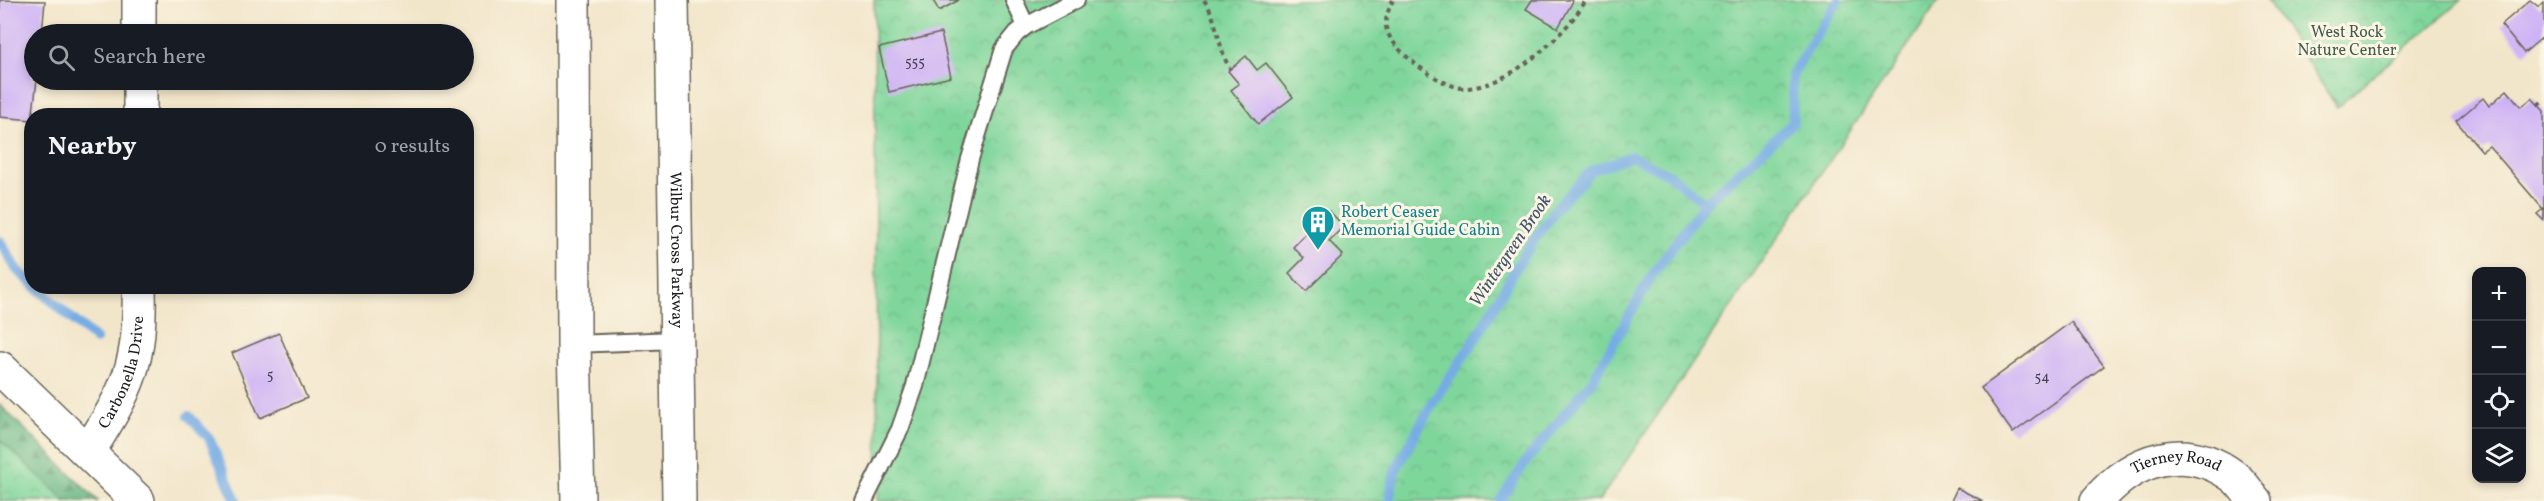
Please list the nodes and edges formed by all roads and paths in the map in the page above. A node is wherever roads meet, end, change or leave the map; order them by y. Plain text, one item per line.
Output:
1 (139, 0) edge
2 (573, 0) edge
3 (672, 0) edge
4 (1014, 0) edge
5 (1076, 0) edge
6 (1204, 0) edge
7 (1393, 0) edge
8 (1586, 0) edge
9 (139, 24) edge
10 (1026, 26) junction
11 (1230, 69) dead end
12 (140, 90) edge
13 (2544, 100) edge
14 (2538, 105) dead end
15 (140, 108) edge
16 (139, 294) edge
17 (676, 340) junction
18 (574, 344) junction
19 (0, 368) edge
20 (88, 452) junction
21 (138, 501) edge
22 (578, 501) edge
23 (680, 501) edge
24 (864, 501) edge
25 (2097, 501) edge
26 (2255, 501) edge

1 - 9 main road
2 - 18 main road
3 - 17 main road, Wilbur Cross Parkway
4 - 10 lane
5 - 10 lane
6 - 11 path
7 - 8 path
10 - 24 lane
12 - 15 main road
13 - 14 path
16 - 20 main road, Carbonella Drive
17 - 18 lane
17 - 23 main road, Wilbur Cross Parkway
18 - 22 main road
19 - 20 main road
20 - 21 main road
25 - 26 main road, Tierney Road

